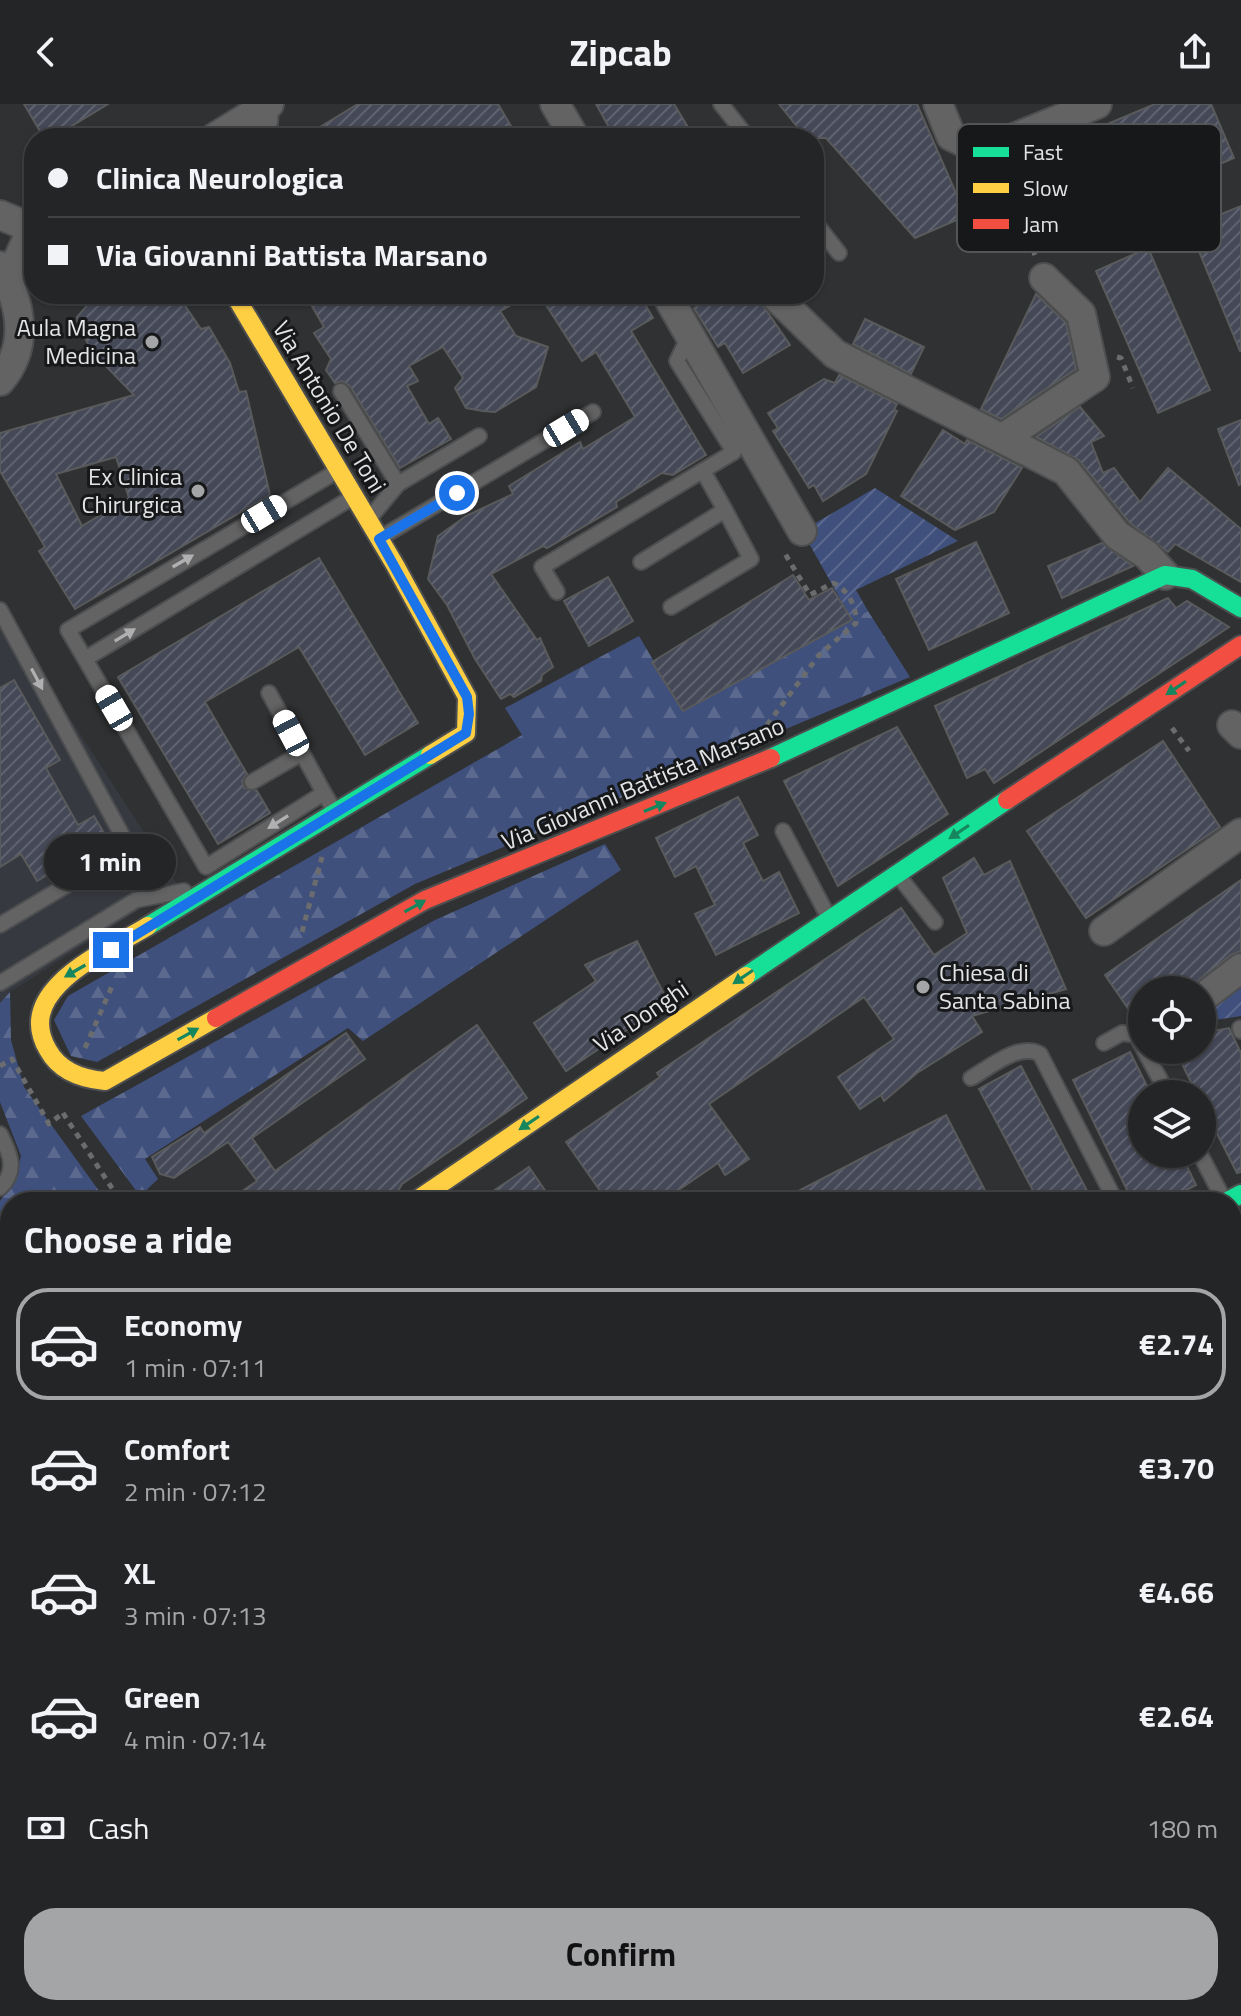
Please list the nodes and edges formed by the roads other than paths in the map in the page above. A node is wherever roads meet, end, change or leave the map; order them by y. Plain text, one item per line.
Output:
1 (270, 104) edge
2 (555, 104) edge
3 (721, 104) edge
4 (938, 104) edge
5 (1097, 104) edge
6 (1048, 124) edge
7 (230, 128) edge
8 (263, 128) edge
9 (569, 128) edge
10 (740, 128) edge
11 (957, 139) edge
12 (0, 215) edge
13 (24, 225) edge
14 (824, 234) edge
15 (24, 247) edge
16 (839, 253) dead end
17 (0, 266) edge
18 (1044, 278) road end
19 (12, 292) junction
20 (240, 304) edge
21 (672, 304) edge
22 (783, 304) edge
23 (690, 334) junction
24 (10, 342) edge
25 (0, 381) edge
26 (341, 391) dead end
27 (593, 412) dead end
28 (479, 436) dead end
29 (1003, 438) junction
30 (339, 470) junction
31 (703, 471) junction
32 (398, 484) junction
33 (355, 496) junction
34 (725, 510) junction
35 (368, 520) junction
36 (802, 531) dead end
37 (379, 539) junction
38 (641, 562) dead end
39 (1165, 575) junction
40 (557, 592) dead end
41 (671, 607) dead end
42 (1241, 608) edge
43 (0, 610) edge
44 (1241, 645) edge
45 (85, 659) junction
46 (269, 693) dead end
47 (302, 753) junction
48 (252, 782) dead end
49 (324, 793) junction
50 (336, 814) junction
51 (783, 831) dead end
52 (1241, 833) edge
53 (206, 867) junction
54 (896, 874) junction
55 (213, 887) junction
56 (830, 918) junction
57 (935, 922) dead end
58 (0, 925) edge
59 (1104, 931) dead end
60 (1241, 968) edge
61 (0, 983) edge
62 (1216, 987) edge
63 (1128, 1034) edge
64 (1104, 1043) dead end
65 (971, 1078) dead end
66 (0, 1134) edge
67 (1208, 1168) edge
68 (0, 1188) edge
69 (429, 1192) edge
70 (1111, 1192) edge
71 (1221, 1192) edge

1 - 7 street
1 - 8 lane
2 - 9 street
3 - 10 lane
4 - 11 street
5 - 6 street
12 - 13 street
14 - 16 lane
15 - 19 street
17 - 19 street
18 - 29 street
19 - 24 street
20 - 30 street, Via Antonio De Toni
21 - 23 street
22 - 29 street
23 - 31 lane
23 - 36 street
24 - 25 street
26 - 32 lane
27 - 37 lane
28 - 32 lane
29 - 39 street
30 - 33 street, Via Antonio De Toni
45 -> 30 lane
31 - 34 lane
31 - 40 lane
32 - 35 lane
33 - 35 street, Via Antonio De Toni
45 -> 33 lane
34 - 38 lane
34 - 41 lane
35 - 37 street, Via Antonio De Toni
37 - 50 street, Via Antonio De Toni
39 - 42 street
55 -> 39 street, Via Giovanni Battista Marsano
43 -> 58 lane
44 -> 54 street, Via Donghi
45 - 53 lane
46 - 47 lane
47 - 48 lane
47 - 49 lane
49 - 50 lane
49 -> 53 lane
50 - 55 street
51 - 56 lane
52 - 59 street
53 - 55 lane
54 - 56 street, Via Donghi
54 - 57 lane
55 - 61 lane
56 -> 69 street, Via Donghi
60 - 62 street
63 - 64 lane
65 - 70 lane
66 - 68 lane
67 - 71 lane

